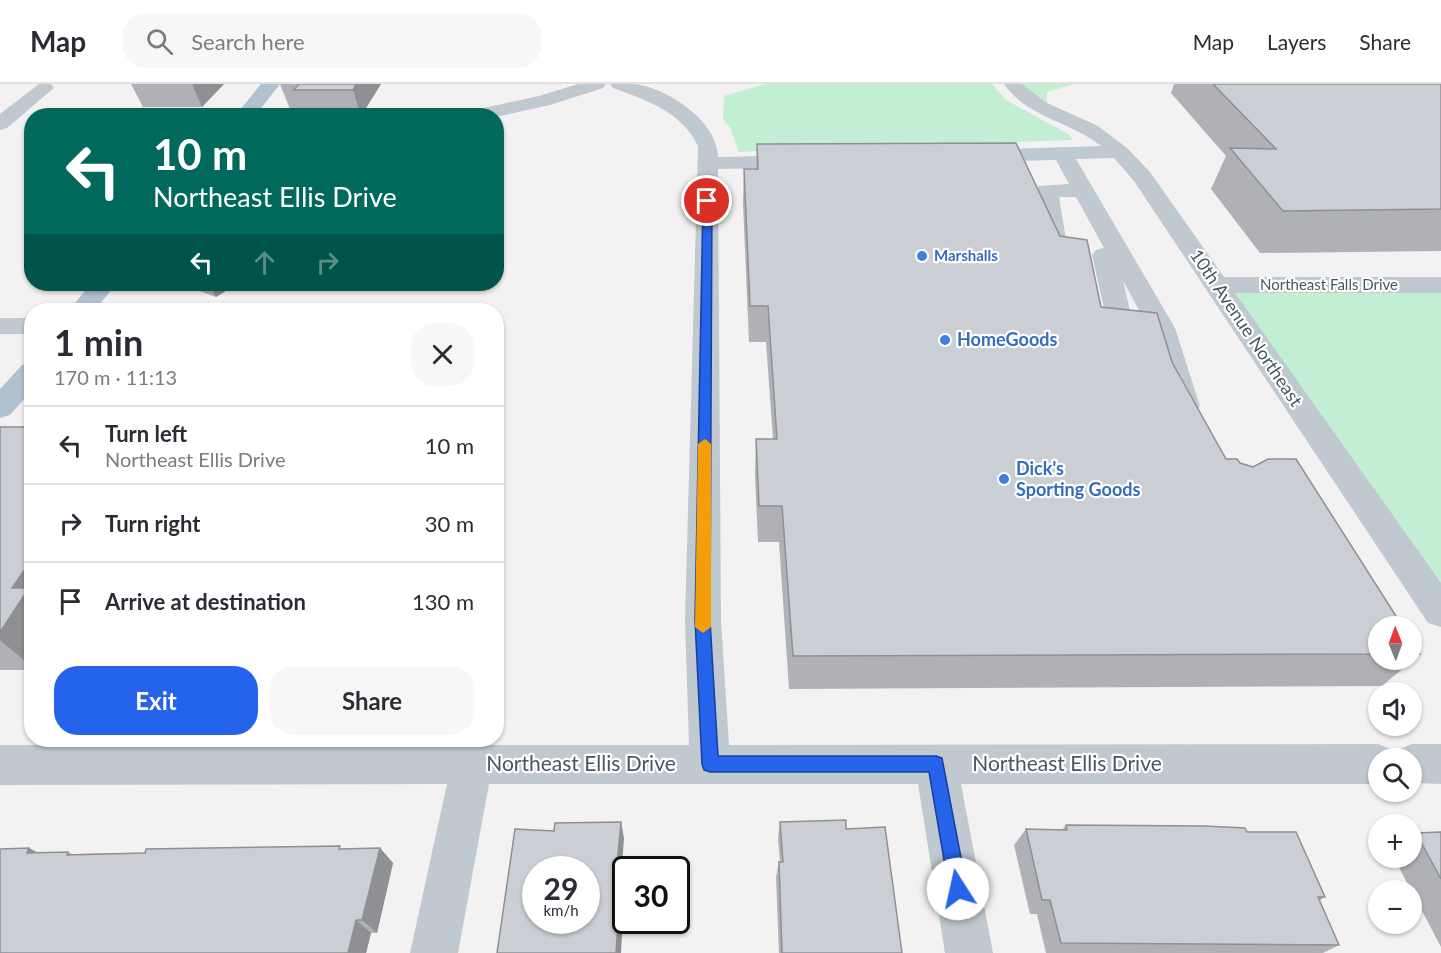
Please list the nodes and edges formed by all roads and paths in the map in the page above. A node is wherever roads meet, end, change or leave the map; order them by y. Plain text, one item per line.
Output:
1 (271, 84) edge
2 (597, 84) edge
3 (619, 84) edge
4 (1013, 84) edge
5 (45, 88) dead end
6 (251, 108) edge
7 (504, 109) edge
8 (0, 124) edge
9 (24, 124) edge
10 (1120, 152) junction
11 (1062, 153) junction
12 (954, 157) edge
13 (823, 161) edge
14 (708, 163) junction
15 (1083, 190) junction
16 (1120, 255) junction
17 (1059, 265) edge
18 (1217, 285) junction
19 (1441, 285) edge
20 (98, 291) edge
21 (88, 303) edge
22 (0, 326) edge
23 (24, 326) edge
24 (1122, 332) edge
25 (24, 380) edge
26 (0, 408) edge
27 (1196, 430) edge
28 (1441, 612) edge
29 (472, 764) junction
30 (710, 764) junction
31 (936, 764) junction
32 (1368, 764) edge
33 (1422, 764) edge
34 (1441, 764) edge
35 (0, 765) edge
36 (434, 953) edge
37 (969, 953) edge

1 - 6 main road
2 - 7 street
3 - 14 street
4 - 10 street, 10th Avenue Northeast
5 - 8 street
8 - 9 street
10 - 11 street
10 - 18 street, 10th Avenue Northeast
11 - 12 street
11 - 15 street
13 - 14 street
14 - 30 street
15 - 16 street
15 - 17 street
16 - 24 street
16 - 27 street
18 - 19 street, Northeast Falls Drive
18 - 28 street, 10th Avenue Northeast
20 - 21 main road
22 - 23 street
25 - 26 main road
29 - 30 street, Northeast Ellis Drive
29 - 35 street, Northeast Ellis Drive
29 - 36 street
30 - 31 street, Northeast Ellis Drive
31 - 32 street, Northeast Ellis Drive
31 - 37 street
33 - 34 street

